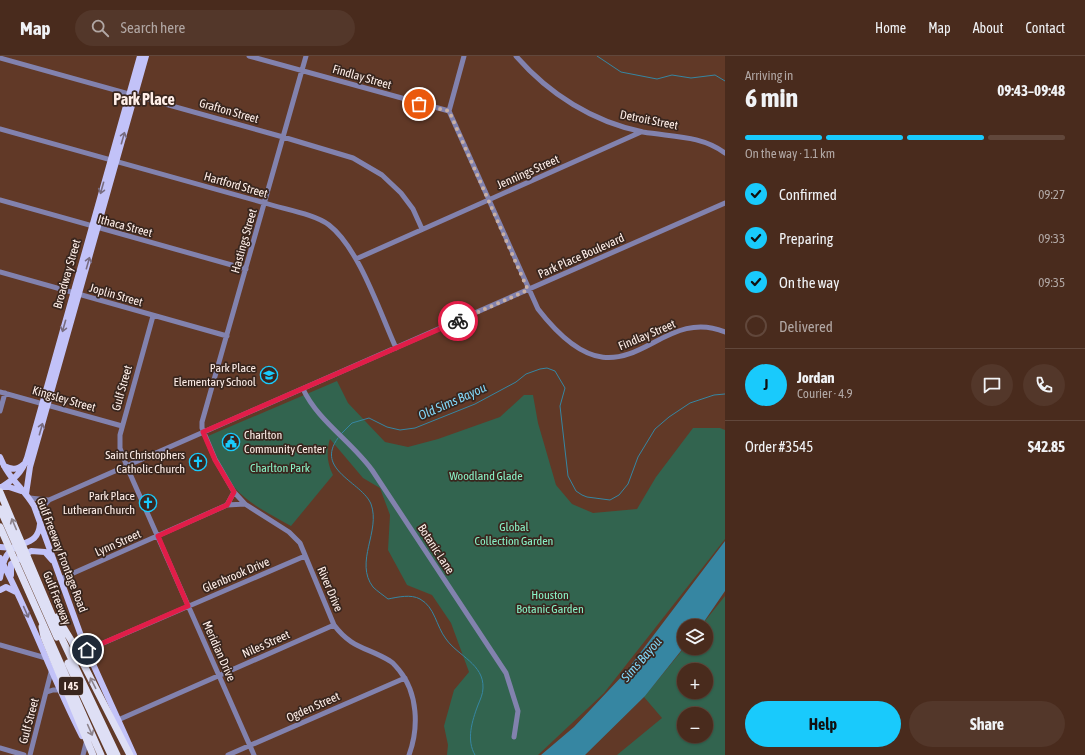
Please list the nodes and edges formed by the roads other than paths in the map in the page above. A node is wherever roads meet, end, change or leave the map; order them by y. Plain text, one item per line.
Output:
1 (140, 56) edge
2 (146, 56) edge
3 (249, 56) edge
4 (306, 56) edge
5 (464, 56) edge
6 (516, 56) edge
7 (0, 58) edge
8 (302, 71) junction
9 (132, 95) junction
10 (449, 111) junction
11 (0, 129) edge
12 (641, 132) junction
13 (283, 137) junction
14 (725, 153) edge
15 (113, 161) junction
16 (0, 200) edge
17 (489, 201) junction
18 (265, 203) junction
19 (725, 203) edge
20 (95, 228) junction
21 (422, 229) junction
22 (356, 258) junction
23 (246, 269) junction
24 (0, 273) edge
25 (528, 290) junction
26 (76, 293) junction
27 (153, 316) junction
28 (725, 332) edge
29 (227, 336) junction
30 (396, 348) junction
31 (303, 389) junction
32 (2, 393) edge
33 (45, 404) junction
34 (0, 411) edge
35 (122, 426) junction
36 (203, 432) junction
37 (0, 456) edge
38 (27, 458) junction
39 (4, 466) junction
40 (127, 467) junction
41 (1, 473) edge
42 (12, 480) junction
43 (0, 489) edge
44 (234, 492) junction
45 (28, 496) junction
46 (49, 500) junction
47 (245, 504) junction
48 (227, 505) junction
49 (0, 509) edge
50 (37, 513) junction
51 (40, 524) junction
52 (0, 527) edge
53 (158, 536) junction
54 (0, 548) edge
55 (13, 548) junction
56 (305, 556) junction
57 (0, 558) edge
58 (55, 563) junction
59 (3, 565) junction
60 (29, 575) junction
61 (0, 578) edge
62 (11, 579) junction
63 (60, 579) junction
64 (0, 590) edge
65 (18, 593) junction
66 (48, 604) junction
67 (188, 606) junction
68 (41, 617) junction
69 (334, 625) junction
70 (0, 645) edge
71 (41, 646) junction
72 (87, 650) junction
73 (32, 654) junction
74 (46, 658) junction
75 (51, 672) junction
76 (219, 676) junction
77 (405, 678) junction
78 (59, 690) junction
79 (47, 692) junction
80 (118, 720) junction
81 (514, 737) dead end
82 (86, 743) junction
83 (250, 745) junction
84 (0, 748) edge
85 (24, 755) edge
86 (30, 755) edge
87 (83, 755) edge
88 (92, 755) edge
89 (101, 755) edge
90 (111, 755) edge
91 (117, 755) edge
92 (130, 755) edge
93 (134, 755) edge
94 (228, 755) edge
95 (254, 755) edge
96 (409, 755) edge

1 - 9 main road, Broadway Street
2 - 9 main road, Broadway Street
3 - 8 street, Findlay Street
4 - 8 street, Hastings Street
5 - 10 street
6 - 12 street, Detroit Street
7 - 9 street, Grafton Street
8 - 10 street, Findlay Street
8 - 13 street, Hastings Street
9 - 13 street, Grafton Street
9 - 15 main road, Broadway Street
10 - 17 street, Findlay Street
11 - 15 street, Hartford Street
12 - 14 street, Detroit Street
12 - 17 street, Jennings Street
13 - 18 street, Hastings Street
13 - 21 street, Grafton Street
15 - 18 street, Hartford Street
15 - 20 main road, Broadway Street
16 - 20 street, Ithaca Street
17 - 21 street, Jennings Street
17 - 25 street, Findlay Street
18 - 22 street, Hartford Street
18 - 23 street, Hastings Street
19 - 25 street, Park Place Boulevard
20 - 23 street, Ithaca Street
20 - 26 main road, Broadway Street
21 - 22 street, Jennings Street
22 - 30 street, Hartford Street
23 - 29 street, Hastings Street
24 - 26 street, Joplin Street
25 - 28 street, Findlay Street
25 - 30 street, Park Place Boulevard
26 - 27 street, Joplin Street
26 - 33 main road, Broadway Street
27 - 29 street, Joplin Street
27 - 35 street, Gulf Street
29 - 36 street, Hastings Street
30 - 31 street, Park Place Boulevard
31 - 36 street, Park Place Boulevard
31 - 81 street, Botanic Lane
32 - 33 street, Kingsley Street
32 - 34 street
33 - 35 street, Kingsley Street
33 - 38 main road, Broadway Street
45 -> 33 main road, Broadway Street
35 - 40 street, Gulf Street
36 - 40 street, Park Place Boulevard
36 - 44 street, River Drive
37 - 39 main road, Gulf Freeway Frontage Road
38 - 39 main road
38 - 42 main road, Broadway Street
39 - 41 main road
39 - 42 main road, Gulf Freeway Frontage Road
40 - 46 street, Park Place Boulevard
40 - 53 street, Meridian Drive
42 - 43 main road, Broadway Street
42 - 45 main road, Gulf Freeway Frontage Road
43 - 45 main road
60 -> 43 highway, Gulf Freeway / I 45
44 - 47 street, River Drive
44 - 48 street
45 - 46 street, Park Place Boulevard
45 - 50 main road, Gulf Freeway Frontage Road
46 - 50 street, Park Place Boulevard
47 - 48 street, Lynn Street
47 - 56 street, River Drive
48 - 53 street, Lynn Street
49 - 60 highway, Gulf Freeway / I 45
50 - 51 main road, Gulf Freeway Frontage Road
51 - 55 main road
51 - 58 main road, Gulf Freeway Frontage Road
52 - 60 highway, Gulf Freeway / I 45
53 - 63 street, Lynn Street
53 - 67 street, Meridian Drive
54 - 55 main road
55 - 59 main road
56 - 67 street, Glenbrook Drive
56 - 69 street, River Drive
57 - 59 main road
58 - 62 main road
58 - 63 main road, Gulf Freeway Frontage Road
59 - 61 main road
59 - 62 main road
60 - 66 highway, Gulf Freeway / I 45
60 - 68 highway, Gulf Freeway / I 45
60 - 90 highway, Gulf Freeway / I 45
62 - 65 main road
63 - 72 main road, Gulf Freeway Frontage Road
64 - 65 main road
65 -> 71 main road
66 - 91 highway, Gulf Freeway / I 45
92 -> 66 highway
67 - 72 street, Glenbrook Drive
67 - 76 street, Meridian Drive
68 - 88 highway
68 -> 89 highway, Gulf Freeway / I 45
69 - 76 street, Niles Street
69 - 77 street, River Drive
70 - 73 street
71 - 73 street
71 - 74 main road
72 - 80 main road, Gulf Freeway Frontage Road
73 - 74 street
74 - 75 main road
75 - 78 main road
75 - 79 street, Gulf Street
76 - 80 street, Niles Street
76 - 83 street, Meridian Drive
77 - 83 street, Ogden Street
77 - 96 street, River Drive
78 - 79 street, Gulf Street
78 - 82 main road
79 - 86 street, Gulf Street
80 - 93 main road, Gulf Freeway Frontage Road
82 - 87 street
82 - 88 main road
83 - 94 street, Ogden Street
83 - 95 street, Meridian Drive
84 - 85 street

